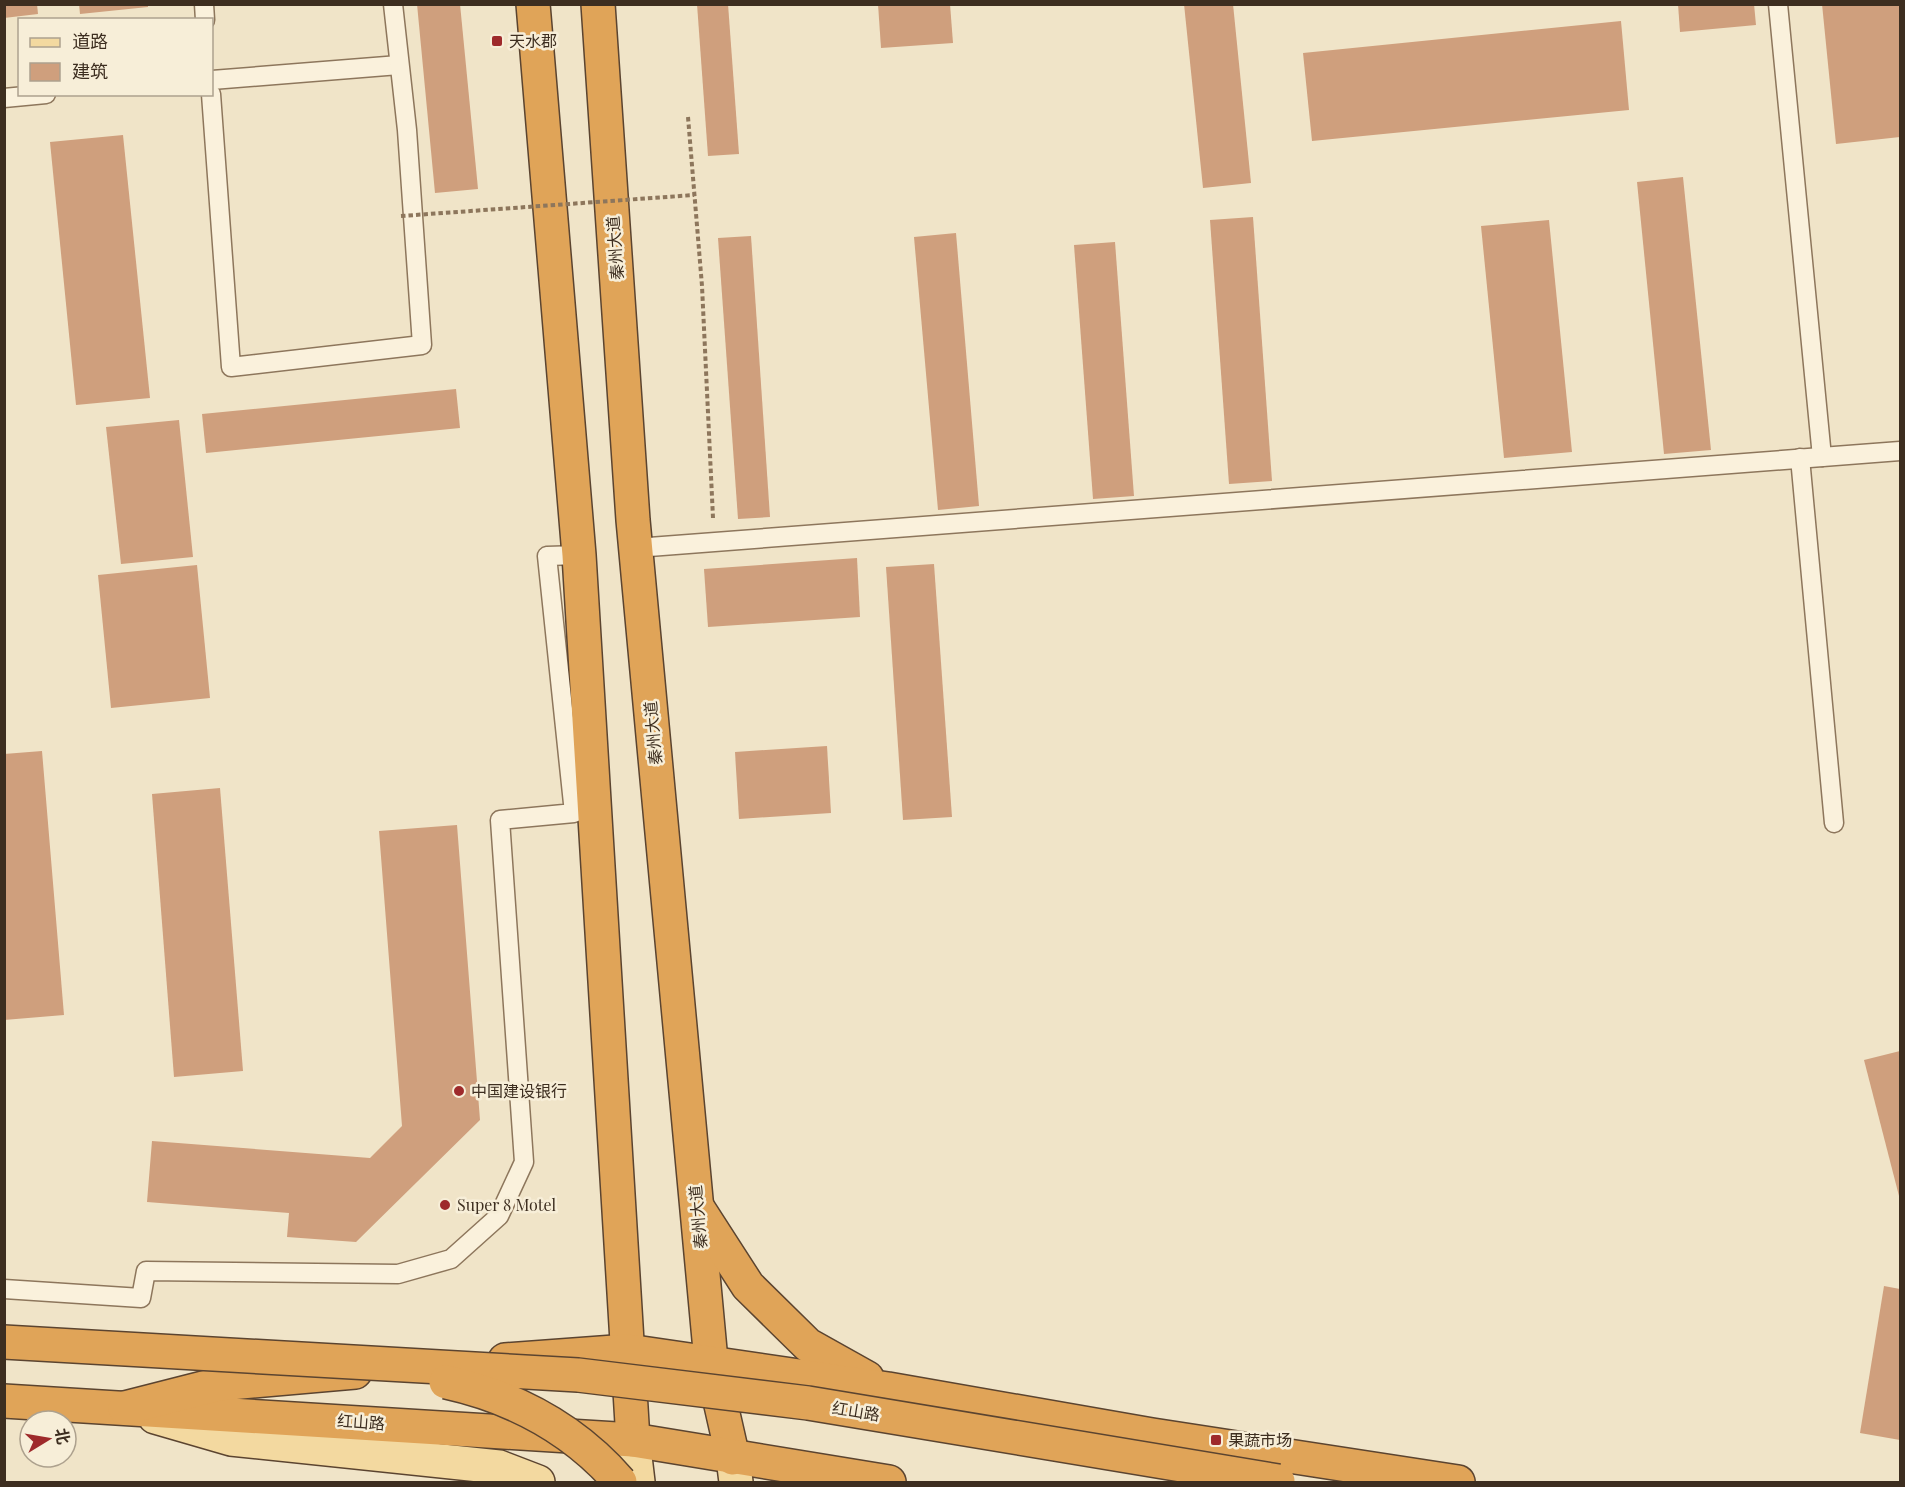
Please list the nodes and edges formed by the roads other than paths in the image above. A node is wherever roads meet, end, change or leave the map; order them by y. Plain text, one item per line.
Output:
1 (393, 4) edge
2 (532, 4) edge
3 (598, 4) edge
4 (1778, 4) edge
5 (399, 65) junction
6 (213, 81) edge
7 (25, 96) edge
8 (211, 96) edge
9 (4, 98) edge
10 (1900, 451) edge
11 (1822, 457) junction
12 (1800, 458) junction
13 (636, 548) junction
14 (579, 555) junction
15 (1834, 824) dead end
16 (697, 1206) junction
17 (4, 1289) edge
18 (4, 1342) edge
19 (628, 1351) junction
20 (349, 1361) junction
21 (711, 1361) junction
22 (888, 1389) junction
23 (4, 1401) edge
24 (125, 1408) junction
25 (633, 1440) junction
26 (737, 1474) edge
27 (538, 1482) edge
28 (620, 1482) edge
29 (638, 1482) edge
30 (888, 1482) edge
31 (1281, 1482) edge
32 (1458, 1482) edge

1 - 5 lane
2 - 14 highway
3 - 13 highway, 秦州大道
4 - 11 lane
5 - 6 lane
5 - 8 lane
7 - 9 lane
10 - 11 lane
11 - 12 lane
12 - 13 lane
12 - 15 lane
13 - 16 highway, 秦州大道
14 - 17 lane
14 - 19 highway
16 - 21 highway, 秦州大道
16 - 22 highway
18 - 20 highway, 红山路, bridge
19 - 21 highway, 红山路
19 - 24 highway, 红山路
19 - 25 highway
20 - 28 highway, bridge
20 - 31 highway, 红山路, bridge
21 - 22 highway, 红山路
21 - 26 highway, 秦州大道
22 - 32 highway, 红山路
23 - 24 highway, 红山路
24 - 25 highway, 红山路
24 - 27 main road
25 - 26 highway, 红山路
25 - 29 main road
26 - 30 highway, 红山路

